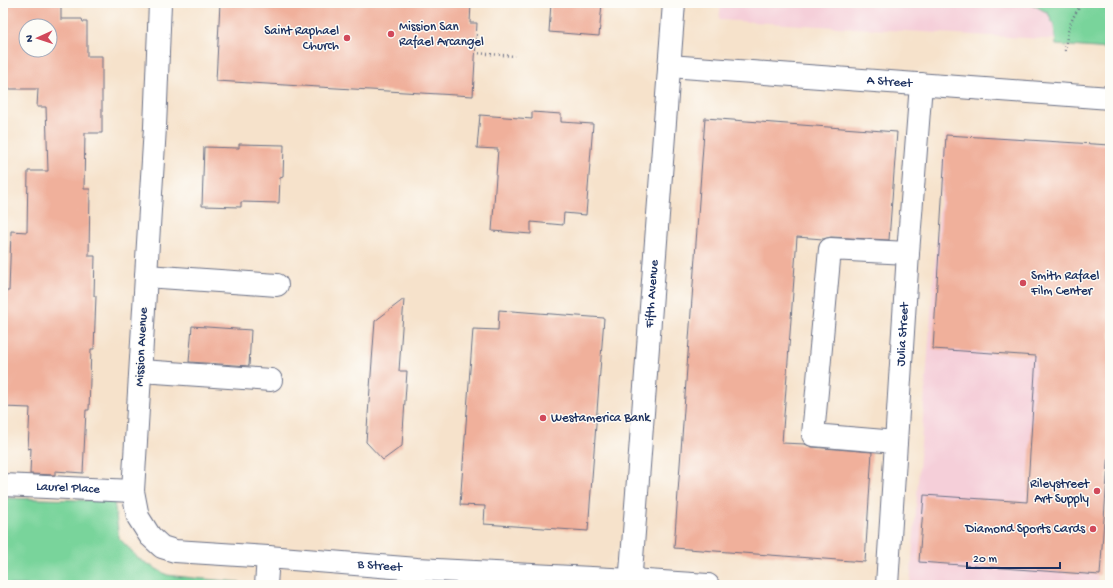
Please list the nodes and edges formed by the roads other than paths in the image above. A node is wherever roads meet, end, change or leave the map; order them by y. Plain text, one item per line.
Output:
1 (160, 3) edge
2 (674, 3) edge
3 (669, 66) junction
4 (921, 84) junction
5 (1110, 98) edge
6 (908, 253) junction
7 (146, 276) junction
8 (277, 285) dead end
9 (141, 371) junction
10 (271, 380) dead end
11 (896, 442) junction
12 (3, 485) edge
13 (133, 491) junction
14 (268, 557) junction
15 (631, 582) edge
16 (266, 585) edge
17 (708, 585) edge
18 (887, 585) edge

1 - 7 street, Mission Avenue
2 - 3 street, Fifth Avenue
3 - 4 street, A Street
3 - 15 street, Fifth Avenue
4 - 5 street, A Street
4 - 6 street, Julia Street
6 - 11 street, Julia Street
6 - 11 street
7 - 8 street
7 - 9 street, Mission Avenue
9 - 10 street
9 - 13 street, Mission Avenue
11 - 18 street, Julia Street
12 - 13 street, Laurel Place
13 - 14 street, Mission Avenue
14 - 15 street, B Street
14 - 16 street
15 - 17 street, B Street

